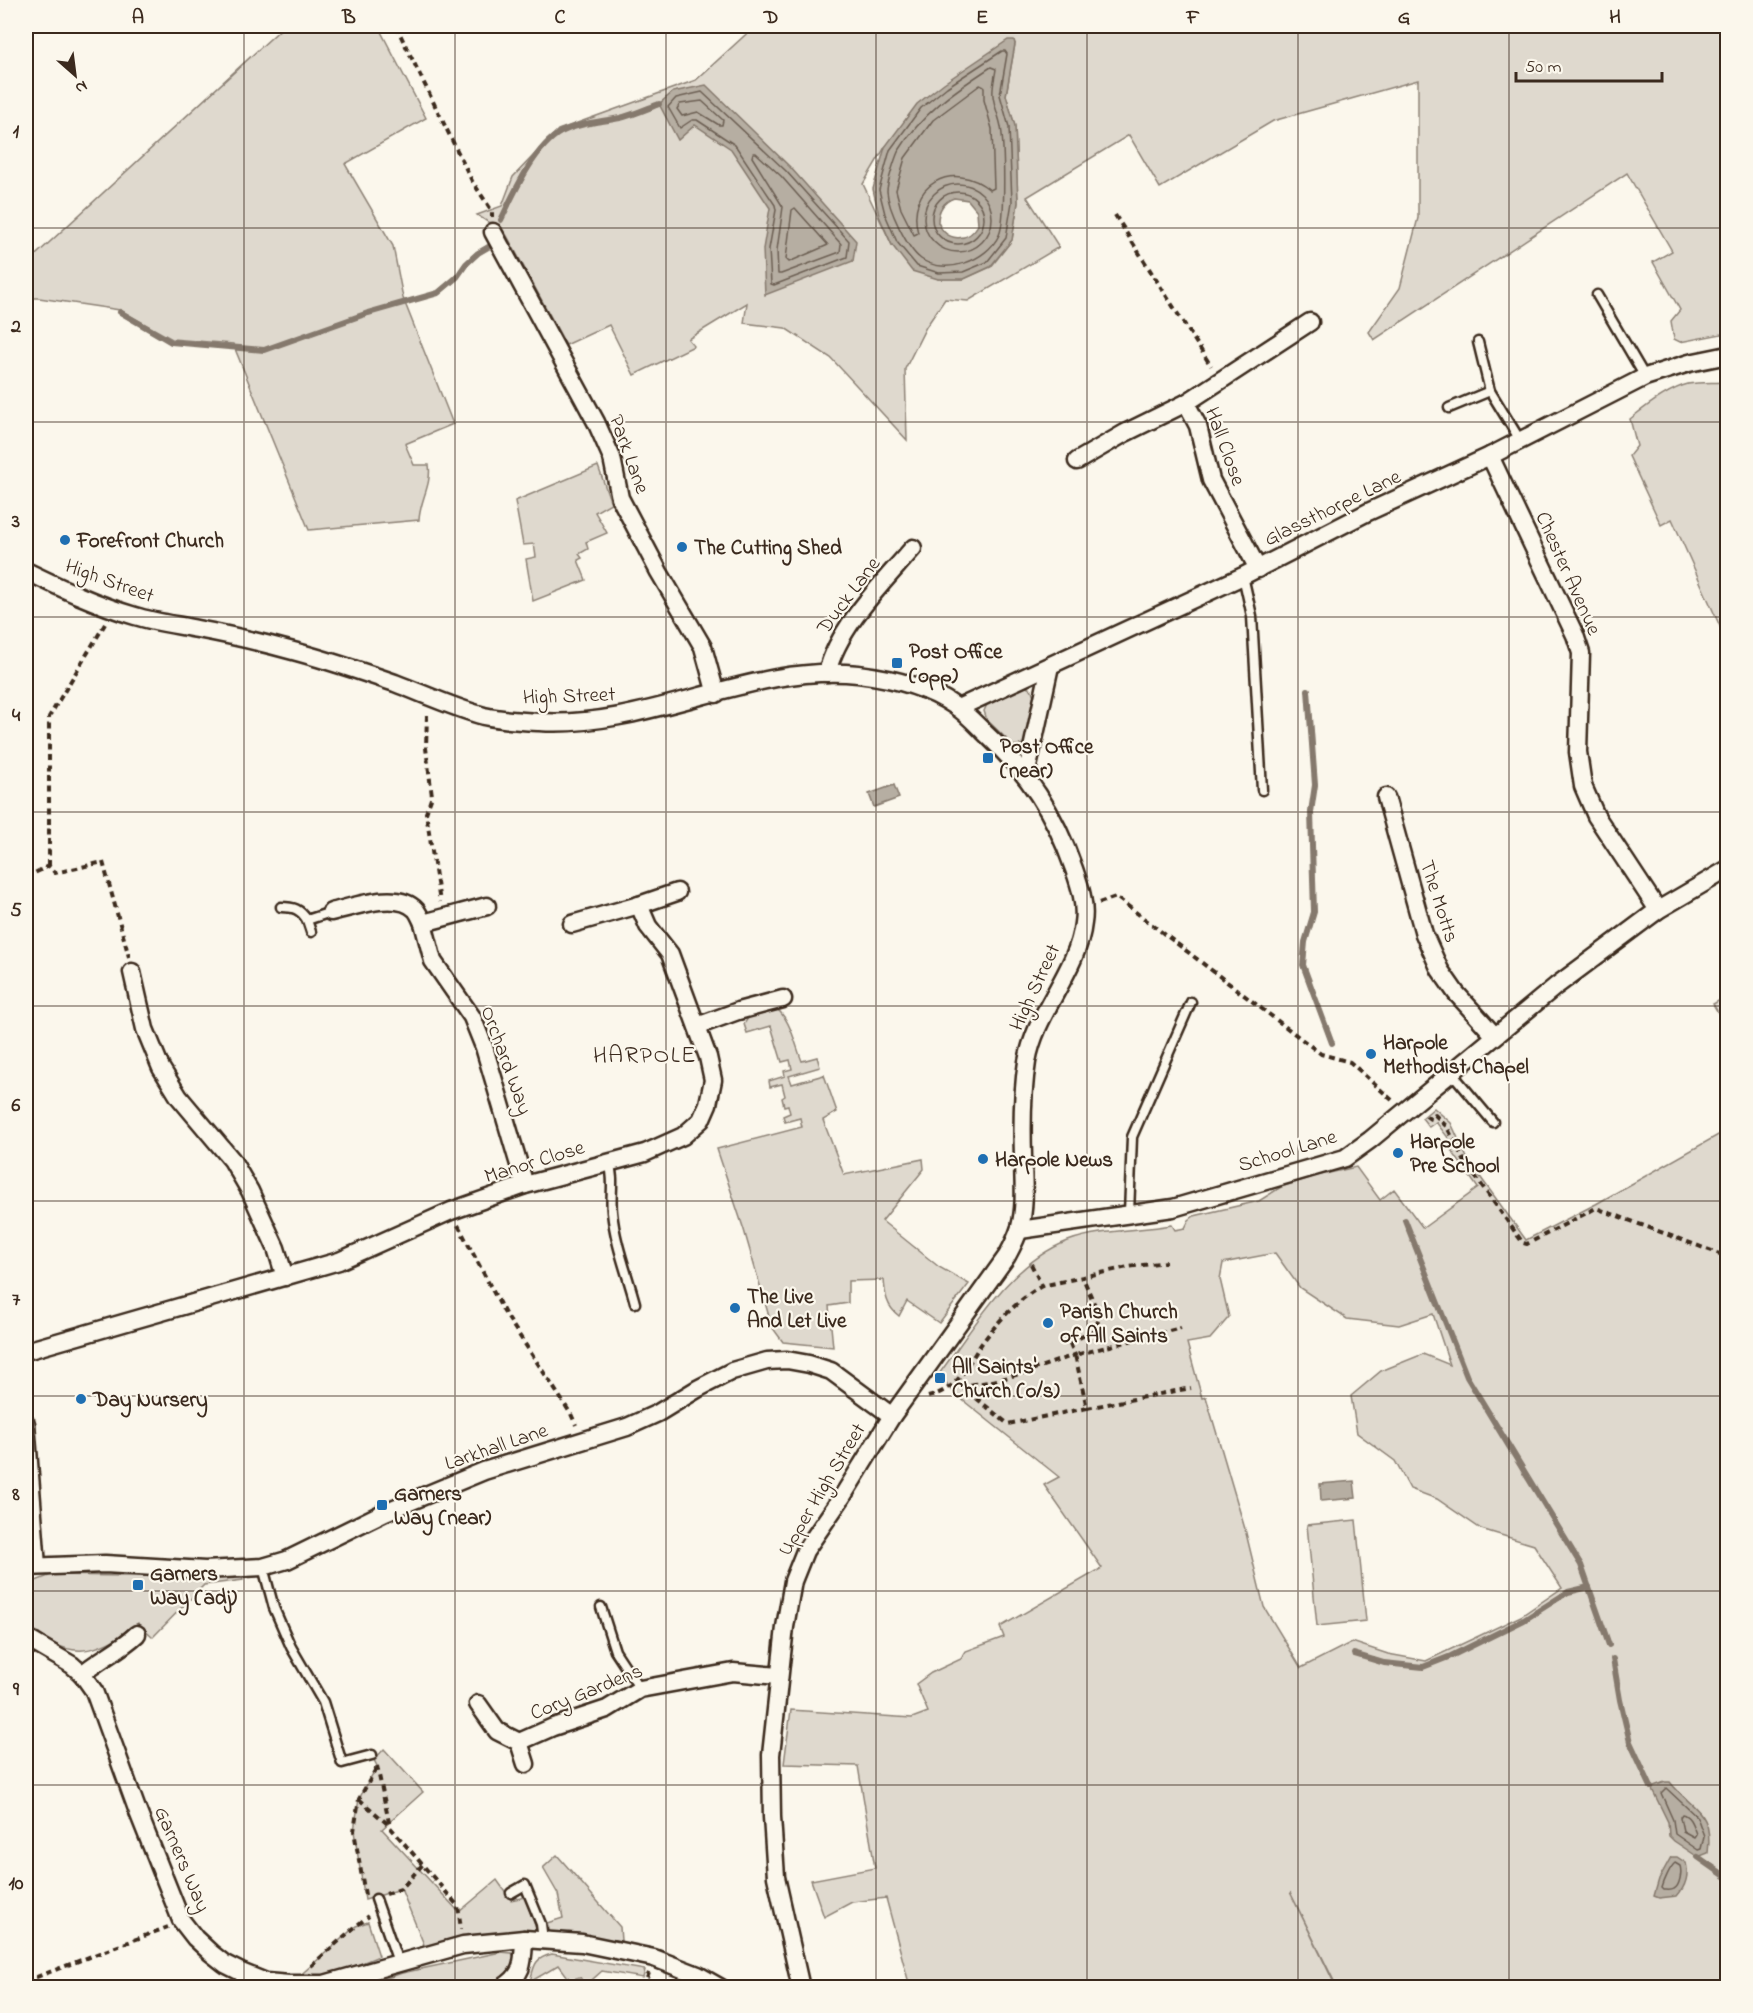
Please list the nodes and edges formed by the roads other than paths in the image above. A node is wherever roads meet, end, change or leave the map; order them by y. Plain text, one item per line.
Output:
1 (493, 232) road end
2 (1597, 296) dead end
3 (1310, 322) dead end
4 (1478, 342) dead end
5 (1728, 355) edge
6 (1645, 377) junction
7 (1490, 391) junction
8 (1186, 403) junction
9 (1449, 408) dead end
10 (1520, 440) junction
11 (1490, 456) junction
12 (1077, 461) dead end
13 (912, 548) dead end
14 (26, 571) edge
15 (1251, 573) junction
16 (1050, 666) junction
17 (827, 673) junction
18 (716, 694) junction
19 (958, 708) junction
20 (1026, 776) junction
21 (1262, 790) dead end
22 (1386, 797) dead end
23 (1728, 869) edge
24 (677, 892) dead end
25 (639, 905) junction
26 (487, 906) dead end
27 (281, 907) dead end
28 (1658, 910) junction
29 (331, 912) joint
30 (307, 920) junction
31 (423, 923) junction
32 (572, 924) dead end
33 (311, 932) dead end
34 (132, 972) road end
35 (783, 999) dead end
36 (1191, 1002) dead end
37 (697, 1026) junction
38 (1494, 1035) junction
39 (1450, 1071) junction
40 (1493, 1122) dead end
41 (609, 1162) junction
42 (525, 1185) junction
43 (1129, 1213) junction
44 (1020, 1230) junction
45 (285, 1277) junction
46 (634, 1303) dead end
47 (26, 1351) edge
48 (892, 1416) junction
49 (26, 1423) edge
50 (31, 1566) edge
51 (263, 1567) junction
52 (601, 1607) dead end
53 (137, 1634) dead end
54 (26, 1638) edge
55 (82, 1674) junction
56 (778, 1676) junction
57 (640, 1689) junction
58 (478, 1704) dead end
59 (519, 1742) junction
60 (372, 1755) dead end
61 (526, 1764) dead end
62 (512, 1893) dead end
63 (376, 1899) road end
64 (524, 1939) junction
65 (543, 1940) junction
66 (398, 1962) junction
67 (289, 1986) edge
68 (502, 1988) edge
69 (721, 1988) edge
70 (801, 1988) edge

1 - 18 street, Park Lane
2 - 6 lane
3 - 8 street, Hall Close
4 - 7 lane
5 - 6 street, Glassthorpe Lane
6 - 10 street, Glassthorpe Lane
7 - 9 lane
7 - 10 lane
8 - 12 street, Hall Close
8 - 15 street, Hall Close
10 - 11 street, Glassthorpe Lane
11 - 15 street, Glassthorpe Lane
11 - 28 street, Chester Avenue
13 - 17 street, Duck Lane
14 - 18 street, High Street
15 - 16 street, Glassthorpe Lane
15 - 21 lane
16 - 19 street, Glassthorpe Lane
16 - 20 street
17 - 18 street, High Street
17 - 19 street, High Street
19 - 20 street, High Street
20 - 44 street, High Street
22 - 38 street, The Motts
23 - 28 street, School Lane
24 - 25 street
25 - 32 street
25 - 37 street, Manor Close
26 - 31 street
27 - 30 lane
28 - 38 street, School Lane
29 - 30 lane
29 - 31 street
30 - 33 lane
31 - 42 street, Orchard Way
34 - 45 street
35 - 37 street
36 - 43 lane
37 - 41 street, Manor Close
38 - 39 street, School Lane
39 - 40 lane
39 - 43 street, School Lane
41 - 42 street, Manor Close
41 - 46 lane
42 - 45 street, Manor Close
43 - 44 street, School Lane
44 - 48 street, Upper High Street
45 - 47 street, Manor Close
48 - 51 street, Larkhall Lane
48 - 56 street, Upper High Street
49 - 50 street
50 - 51 street, Larkhall Lane
51 - 60 lane
52 - 57 lane
53 - 55 street
54 - 55 street, Garners Way
55 - 67 street, Garners Way
56 - 57 street, Cory Gardens
56 - 70 street, Upper High Street
57 - 59 street, Cory Gardens
58 - 59 street, Cory Gardens
59 - 61 street, Cory Gardens
62 - 65 lane
63 - 66 lane
64 - 65 street, Garners Way
64 - 66 street, Garners Way
64 - 68 street
65 - 69 street, Garners Way
66 - 67 street, Garners Way

